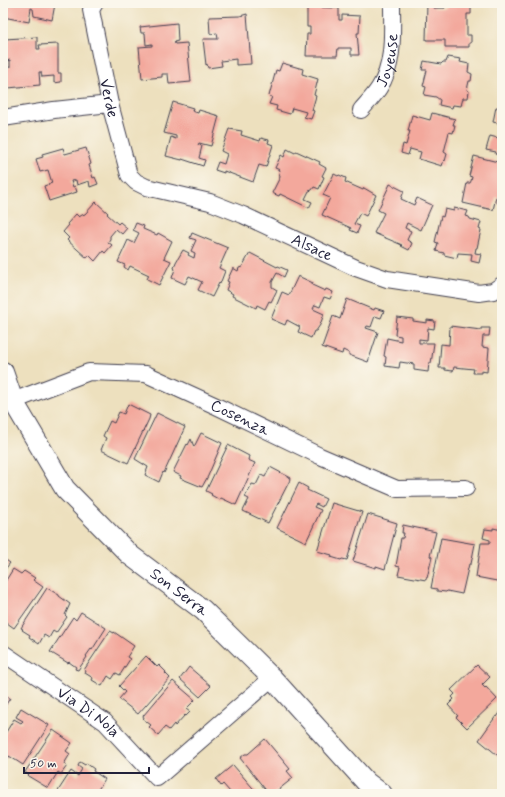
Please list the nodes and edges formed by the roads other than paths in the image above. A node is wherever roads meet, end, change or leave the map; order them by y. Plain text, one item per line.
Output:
1 (392, 3) edge
2 (93, 7) edge
3 (110, 104) junction
4 (361, 110) dead end
5 (3, 118) edge
6 (136, 182) joint
7 (498, 288) edge
8 (3, 372) edge
9 (13, 401) junction
10 (466, 488) dead end
11 (3, 653) edge
12 (272, 678) junction
13 (382, 794) edge

1 - 4 street, Joyeuse
2 - 3 street, Verde
3 - 5 street
3 - 6 street, Verde
6 - 7 street, Alsace
8 - 9 street, Son Serra
9 - 10 street, Cosenza
9 - 12 street, Son Serra
11 - 12 street, Via Di Nola
12 - 13 street, Son Serra

